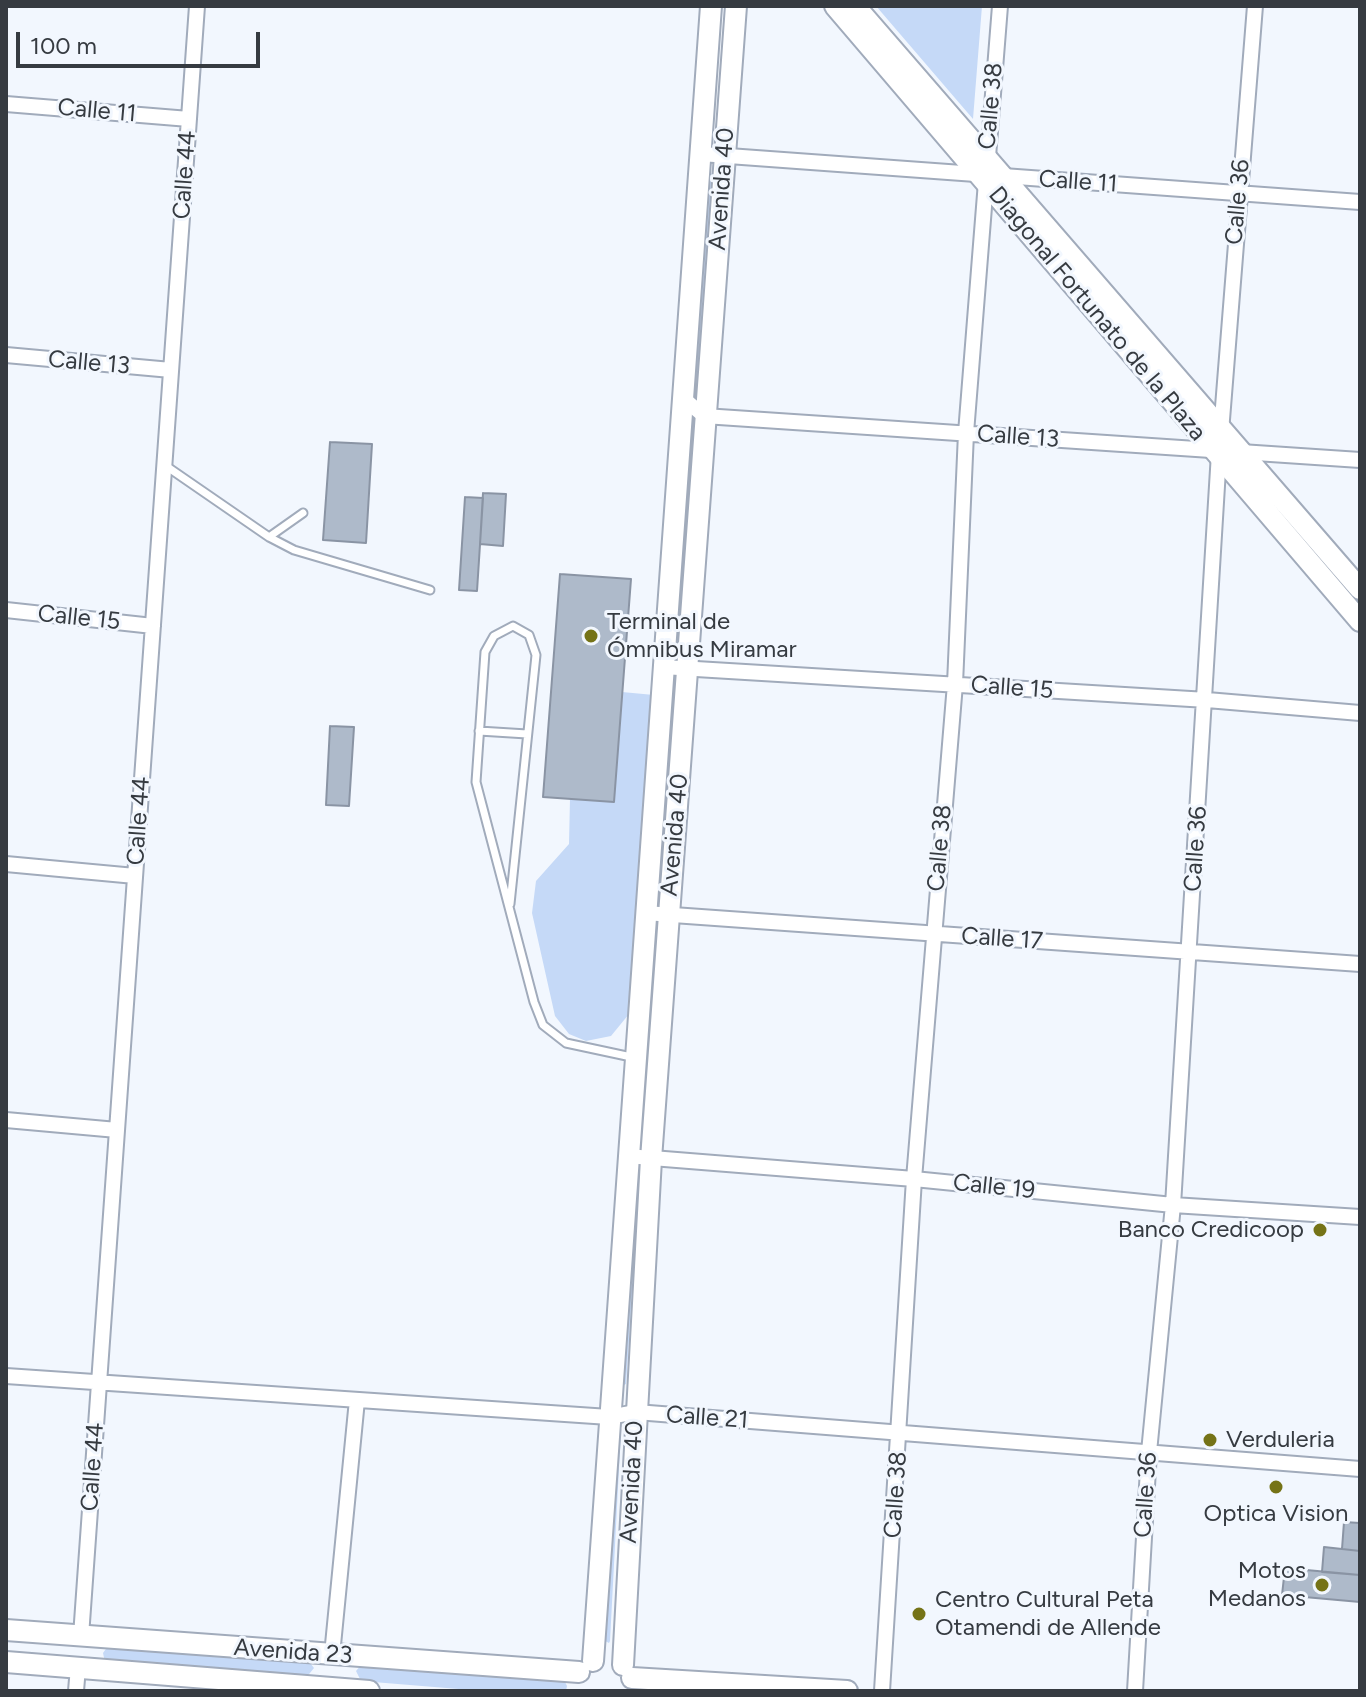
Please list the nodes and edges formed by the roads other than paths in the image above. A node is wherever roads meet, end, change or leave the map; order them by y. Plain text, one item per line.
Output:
1 (197, 6) edge
2 (711, 6) edge
3 (736, 6) edge
4 (835, 6) edge
5 (855, 6) edge
6 (1000, 6) edge
7 (1255, 6) edge
8 (6, 104) edge
9 (189, 119) junction
10 (701, 154) junction
11 (724, 156) junction
12 (988, 173) junction
13 (1238, 193) junction
14 (1360, 202) edge
15 (6, 355) edge
16 (171, 370) junction
17 (682, 397) junction
18 (704, 416) junction
19 (1221, 429) junction
20 (966, 433) junction
21 (1222, 452) junction
22 (1360, 460) edge
23 (164, 465) junction
24 (303, 513) dead end
25 (269, 537) junction
26 (1360, 589) edge
27 (430, 590) dead end
28 (6, 610) edge
29 (1360, 621) edge
30 (153, 626) junction
31 (663, 667) junction
32 (689, 669) junction
33 (955, 684) junction
34 (1207, 700) junction
35 (1360, 713) edge
36 (479, 731) junction
37 (527, 734) junction
38 (6, 864) edge
39 (135, 876) junction
40 (510, 904) junction
41 (645, 913) junction
42 (668, 915) junction
43 (933, 934) junction
44 (1188, 952) junction
45 (1360, 964) edge
46 (634, 1058) junction
47 (658, 1061) junction
48 (6, 1120) edge
49 (117, 1130) junction
50 (627, 1156) junction
51 (651, 1159) junction
52 (914, 1179) junction
53 (1173, 1205) junction
54 (1360, 1217) edge
55 (6, 1376) edge
56 (99, 1383) junction
57 (357, 1400) junction
58 (636, 1412) junction
59 (609, 1417) junction
60 (901, 1433) junction
61 (1149, 1452) junction
62 (1360, 1469) edge
63 (6, 1630) edge
64 (81, 1636) junction
65 (332, 1655) junction
66 (6, 1662) edge
67 (78, 1667) junction
68 (582, 1674) edge
69 (630, 1678) edge
70 (330, 1690) edge
71 (76, 1691) edge
72 (369, 1691) edge
73 (847, 1691) edge
74 (882, 1691) edge
75 (1135, 1691) edge

1 - 9 street, Calle 44
2 - 10 main road, Avenida 40
3 - 11 main road, Avenida 40
4 - 12 main road, Diagonal Fortunato de la Plaza
5 - 12 main road, Diagonal Fortunato de la Plaza
6 - 12 street, Calle 38
7 - 13 street, Calle 36
8 - 9 street, Calle 11
9 - 16 street, Calle 44
10 - 11 street, Calle 11
10 - 17 main road, Avenida 40
11 - 12 street, Calle 11
11 - 18 main road, Avenida 40
12 - 13 street, Calle 11
12 - 19 main road, Diagonal Fortunato de la Plaza
12 - 20 street, Calle 38
12 - 21 main road, Diagonal Fortunato de la Plaza
13 - 14 street, Calle 11
13 - 19 street, Calle 36
15 - 16 street, Calle 13
16 - 23 street, Calle 44
17 - 18 street
17 - 31 main road, Avenida 40
18 - 20 street, Calle 13
18 - 32 main road, Avenida 40
19 - 21 main road, Diagonal Fortunato de la Plaza
20 - 21 street, Calle 13
20 - 33 street, Calle 38
21 - 22 street, Calle 13
21 - 26 main road, Diagonal Fortunato de la Plaza
21 - 29 main road, Diagonal Fortunato de la Plaza
21 - 34 street, Calle 36
23 - 25 lane
23 - 30 street, Calle 44
24 - 25 lane
25 - 27 lane
28 - 30 street, Calle 15
30 - 39 street, Calle 44
31 - 32 street, Calle 15
31 - 41 main road, Avenida 40
32 - 33 street, Calle 15
32 - 42 main road, Avenida 40
33 - 34 street, Calle 15
33 - 43 street, Calle 38
34 - 35 street, Calle 15
34 - 44 street, Calle 36
36 - 37 lane
36 - 37 lane
36 - 40 lane
37 - 40 lane
38 - 39 street
39 - 49 street, Calle 44
40 - 46 lane
41 - 42 street, Calle 17
41 - 46 main road, Avenida 40
42 - 43 street, Calle 17
42 - 47 main road, Avenida 40
43 - 44 street, Calle 17
43 - 52 street, Calle 38
44 - 45 street, Calle 17
44 - 53 street, Calle 36
46 - 47 lane
46 - 50 main road, Avenida 40
47 - 51 main road, Avenida 40
48 - 49 street
49 - 56 street, Calle 44
50 - 51 street, Calle 19
50 - 59 main road, Avenida 40
51 - 52 street, Calle 19
51 - 58 main road, Avenida 40
52 - 53 street, Calle 19
52 - 60 street, Calle 38
53 - 54 street, Calle 19
53 - 61 street, Calle 36
55 - 56 street, Calle 21
56 - 57 street, Calle 21
56 - 64 street, Calle 44
57 - 59 street, Calle 21
57 - 65 street
58 - 59 street, Calle 21
58 - 60 street, Calle 21
58 - 69 main road, Avenida 40
59 - 68 main road, Avenida 40
60 - 61 street, Calle 21
60 - 74 street, Calle 38
61 - 62 street, Calle 21
61 - 75 street, Calle 36
63 - 64 main road, Avenida 23
64 - 65 main road, Avenida 23
64 - 67 main road
65 - 68 main road, Avenida 23
65 - 70 main road
66 - 67 main road, Avenida 23
67 - 70 main road, Avenida 23
67 - 71 street
68 - 69 main road
69 - 73 main road
70 - 72 main road, Avenida 23

